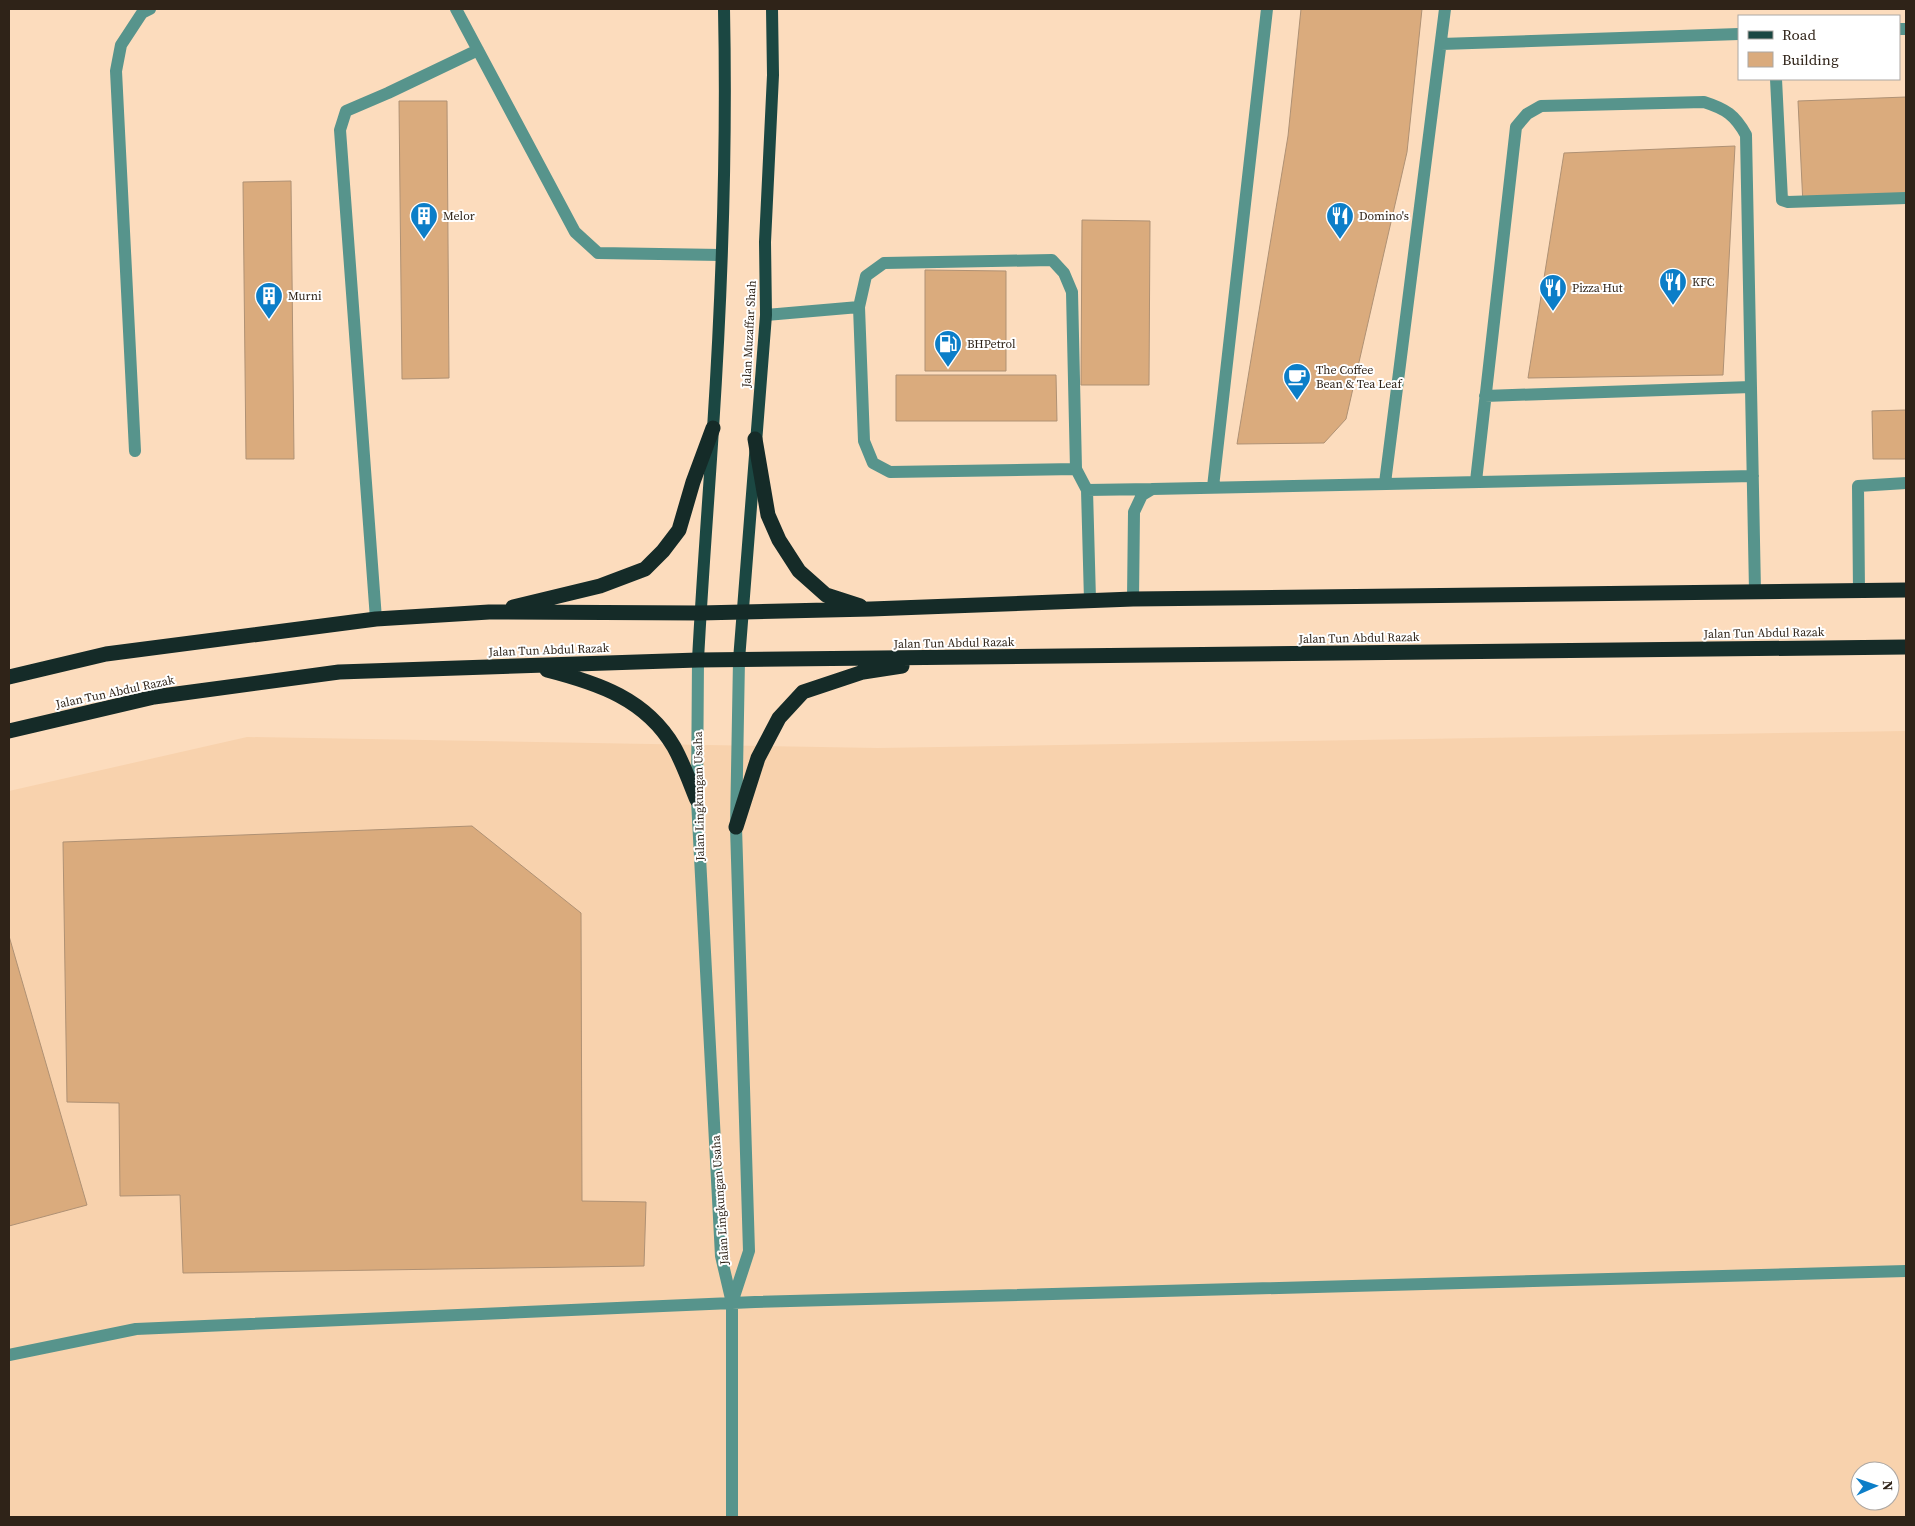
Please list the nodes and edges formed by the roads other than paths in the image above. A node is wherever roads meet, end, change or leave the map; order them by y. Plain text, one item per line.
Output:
1 (150, 9) edge
2 (456, 9) edge
3 (724, 9) edge
4 (772, 9) edge
5 (1268, 9) edge
6 (1445, 9) edge
7 (1738, 34) edge
8 (1440, 44) junction
9 (478, 50) junction
10 (1776, 80) edge
11 (1906, 198) edge
12 (722, 255) junction
13 (859, 307) junction
14 (766, 315) junction
15 (1751, 387) junction
16 (1485, 396) junction
17 (713, 428) junction
18 (755, 439) junction
19 (135, 451) dead end
20 (1076, 469) junction
21 (1753, 476) junction
22 (1476, 481) junction
23 (1385, 483) junction
24 (1906, 483) edge
25 (1213, 487) junction
26 (1152, 488) junction
27 (1087, 490) junction
28 (1906, 590) edge
29 (1755, 591) junction
30 (1859, 591) junction
31 (1133, 599) junction
32 (1090, 600) junction
33 (871, 609) junction
34 (489, 612) junction
35 (742, 612) junction
36 (700, 613) junction
37 (376, 619) junction
38 (1906, 647) edge
39 (956, 658) junction
40 (698, 660) junction
41 (739, 660) junction
42 (532, 666) junction
43 (9, 677) edge
44 (9, 731) edge
45 (697, 800) junction
46 (736, 827) junction
47 (1906, 1271) edge
48 (732, 1303) junction
49 (9, 1356) edge
50 (732, 1517) edge

1 - 19 street
2 - 9 street
3 - 12 main road
4 - 14 main road, Jalan Muzaffar Shah
5 - 25 street
6 - 8 street
7 - 8 street
8 - 23 street
9 - 12 street
9 - 37 street
10 - 11 street
12 - 17 main road
13 - 14 street
13 - 20 street
13 - 20 street
14 - 18 main road, Jalan Muzaffar Shah
15 - 16 street
15 - 16 street
15 - 21 street
16 - 22 street
17 - 34 highway
17 - 36 main road
18 - 33 highway
18 - 35 main road, Jalan Muzaffar Shah
20 - 27 street
21 - 22 street
21 - 29 street
22 - 23 street
23 - 25 street
24 - 30 street
25 - 26 street
26 - 27 street
26 - 31 street
27 - 32 street
28 - 30 highway
29 - 30 highway
29 - 31 highway
31 - 32 highway
32 - 33 highway
33 - 35 highway
34 - 36 highway
34 - 37 highway
35 - 36 highway
35 - 41 main road, Jalan Muzaffar Shah
36 - 40 main road
37 - 43 highway
38 - 39 highway, Jalan Tun Abdul Razak
39 - 41 highway, Jalan Tun Abdul Razak
39 - 46 highway
40 - 41 highway, Jalan Tun Abdul Razak
40 - 42 highway, Jalan Tun Abdul Razak
40 - 45 street, Jalan Lingkungan Usaha
41 - 46 street, Jalan Lingkungan Usaha
42 - 44 highway, Jalan Tun Abdul Razak
42 - 45 highway
45 - 48 street, Jalan Lingkungan Usaha
46 - 48 street, Jalan Lingkungan Usaha
47 - 48 street
48 - 49 street
48 - 50 street

